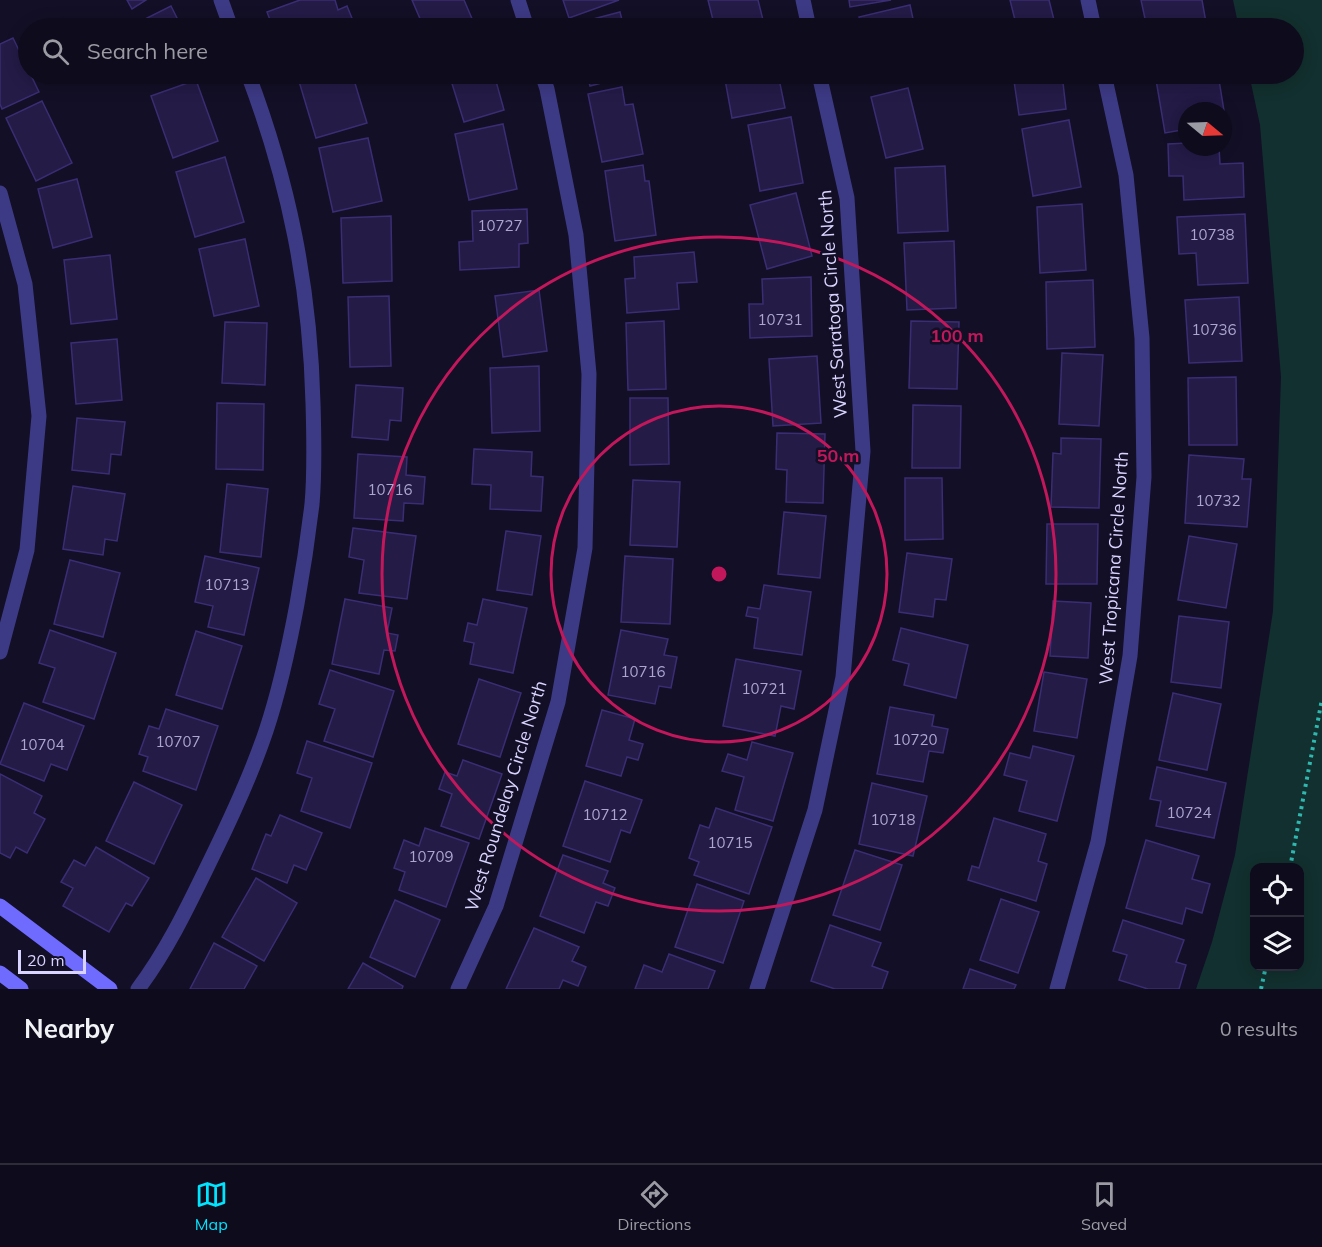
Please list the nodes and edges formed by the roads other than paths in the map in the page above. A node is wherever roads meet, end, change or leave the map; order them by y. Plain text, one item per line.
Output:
1 (221, 0) edge
2 (518, 0) edge
3 (802, 0) edge
4 (1088, 0) edge
5 (227, 18) edge
6 (524, 18) edge
7 (806, 18) edge
8 (1092, 18) edge
9 (252, 84) edge
10 (545, 84) edge
11 (821, 84) edge
12 (1106, 84) edge
13 (0, 192) edge
14 (0, 652) edge
15 (0, 906) edge
16 (0, 973) edge
17 (21, 989) edge
18 (110, 989) edge
19 (138, 989) edge
20 (458, 989) edge
21 (757, 989) edge
22 (1057, 989) edge

1 - 5 street
2 - 6 street
3 - 7 street
4 - 8 street
9 - 19 street
10 - 20 street, West Roundelay Circle North
11 - 21 street, West Saratoga Circle North
12 - 22 street, West Tropicana Circle North
13 - 14 street
15 - 18 street
16 - 17 street

